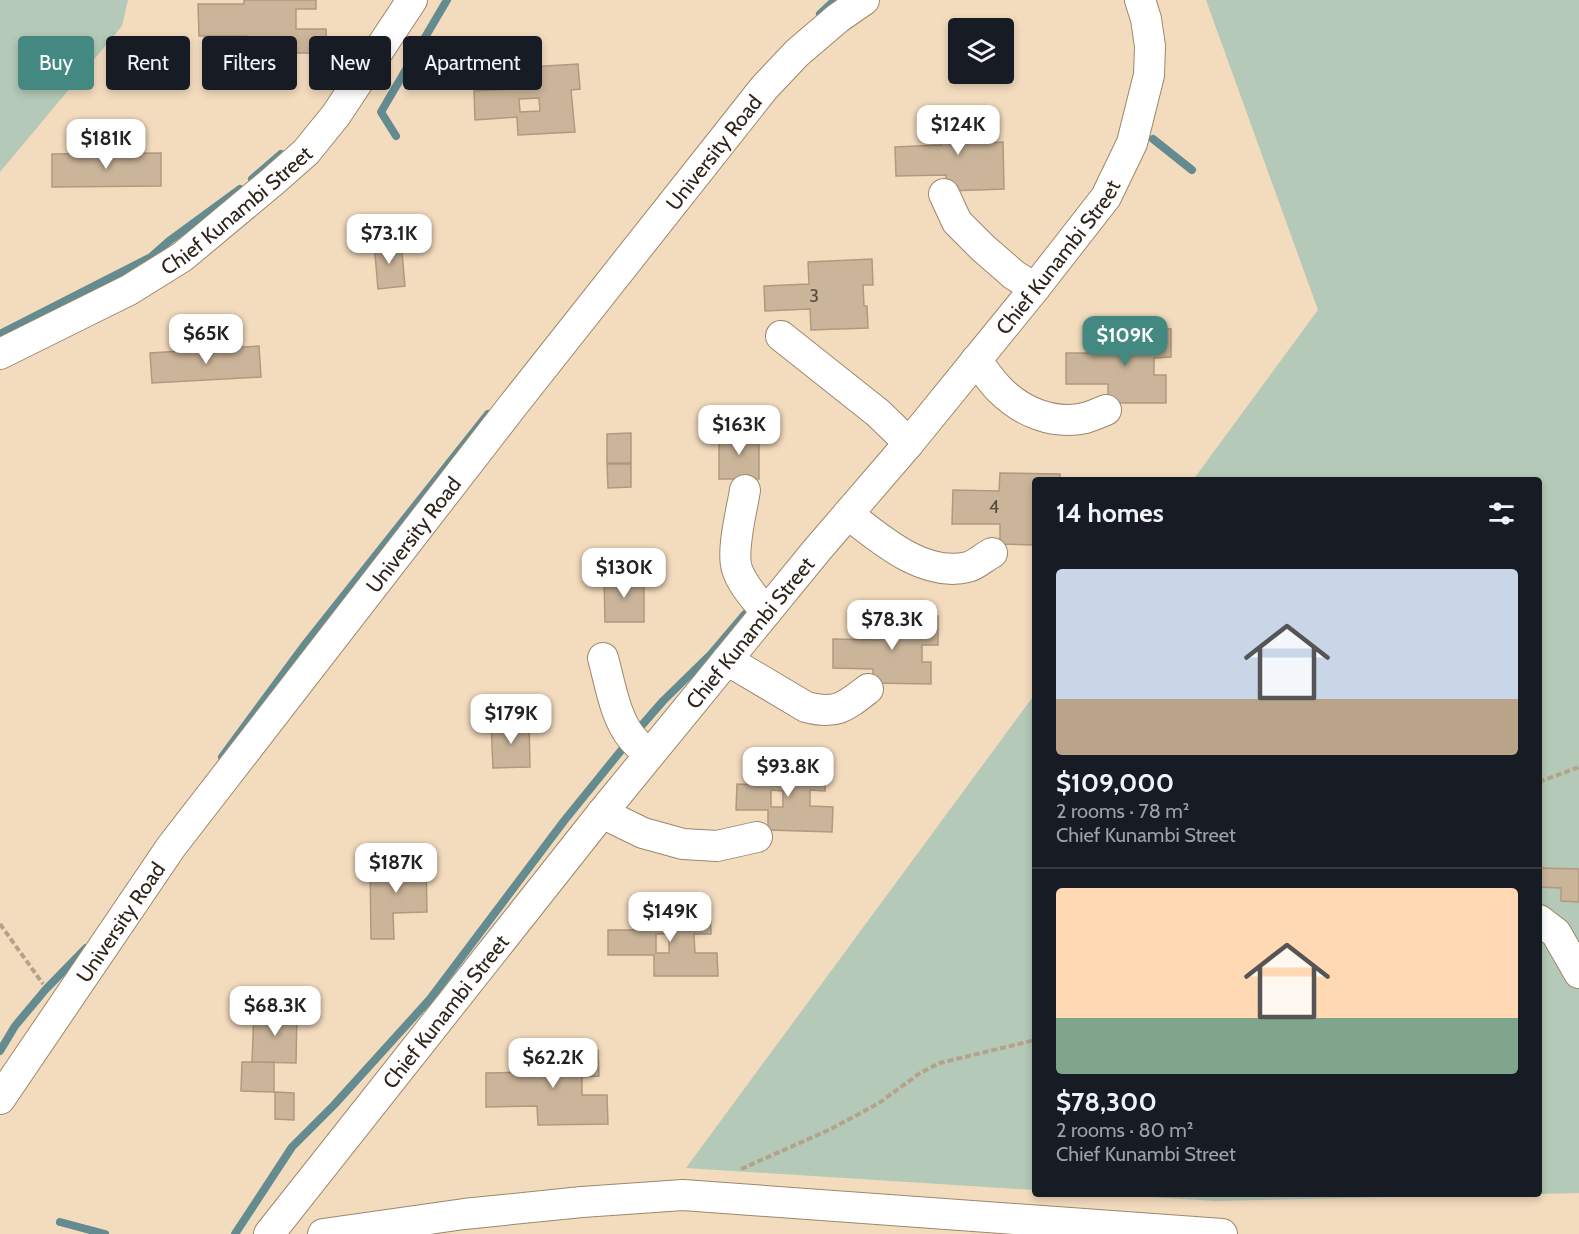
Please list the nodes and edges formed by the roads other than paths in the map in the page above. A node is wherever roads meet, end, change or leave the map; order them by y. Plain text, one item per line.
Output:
1 (412, 0) edge
2 (864, 0) edge
3 (1140, 0) edge
4 (944, 194) dead end
5 (1035, 288) junction
6 (781, 336) dead end
7 (0, 354) edge
8 (976, 360) junction
9 (1106, 410) dead end
10 (909, 443) junction
11 (745, 490) dead end
12 (848, 514) junction
13 (992, 553) dead end
14 (766, 612) junction
15 (603, 658) dead end
16 (727, 660) junction
17 (868, 689) dead end
18 (649, 755) junction
19 (602, 813) junction
20 (757, 837) dead end
21 (1542, 922) edge
22 (1579, 973) edge
23 (0, 1099) edge
24 (269, 1234) edge
25 (324, 1234) edge
26 (1222, 1234) edge

1 - 7 street, Chief Kunambi Street
2 - 23 street, University Road
3 - 5 street, Chief Kunambi Street
4 - 5 street
5 - 8 street, Chief Kunambi Street
6 - 10 street
8 - 9 street
8 - 10 street, Chief Kunambi Street
10 - 12 street, Chief Kunambi Street
11 - 14 street
12 - 13 street
12 - 14 street, Chief Kunambi Street
14 - 16 street, Chief Kunambi Street
15 - 18 street
16 - 17 street
16 - 18 street, Chief Kunambi Street
18 - 19 street, Chief Kunambi Street
19 - 20 street
19 - 24 street, Chief Kunambi Street
21 - 22 street
25 - 26 street

